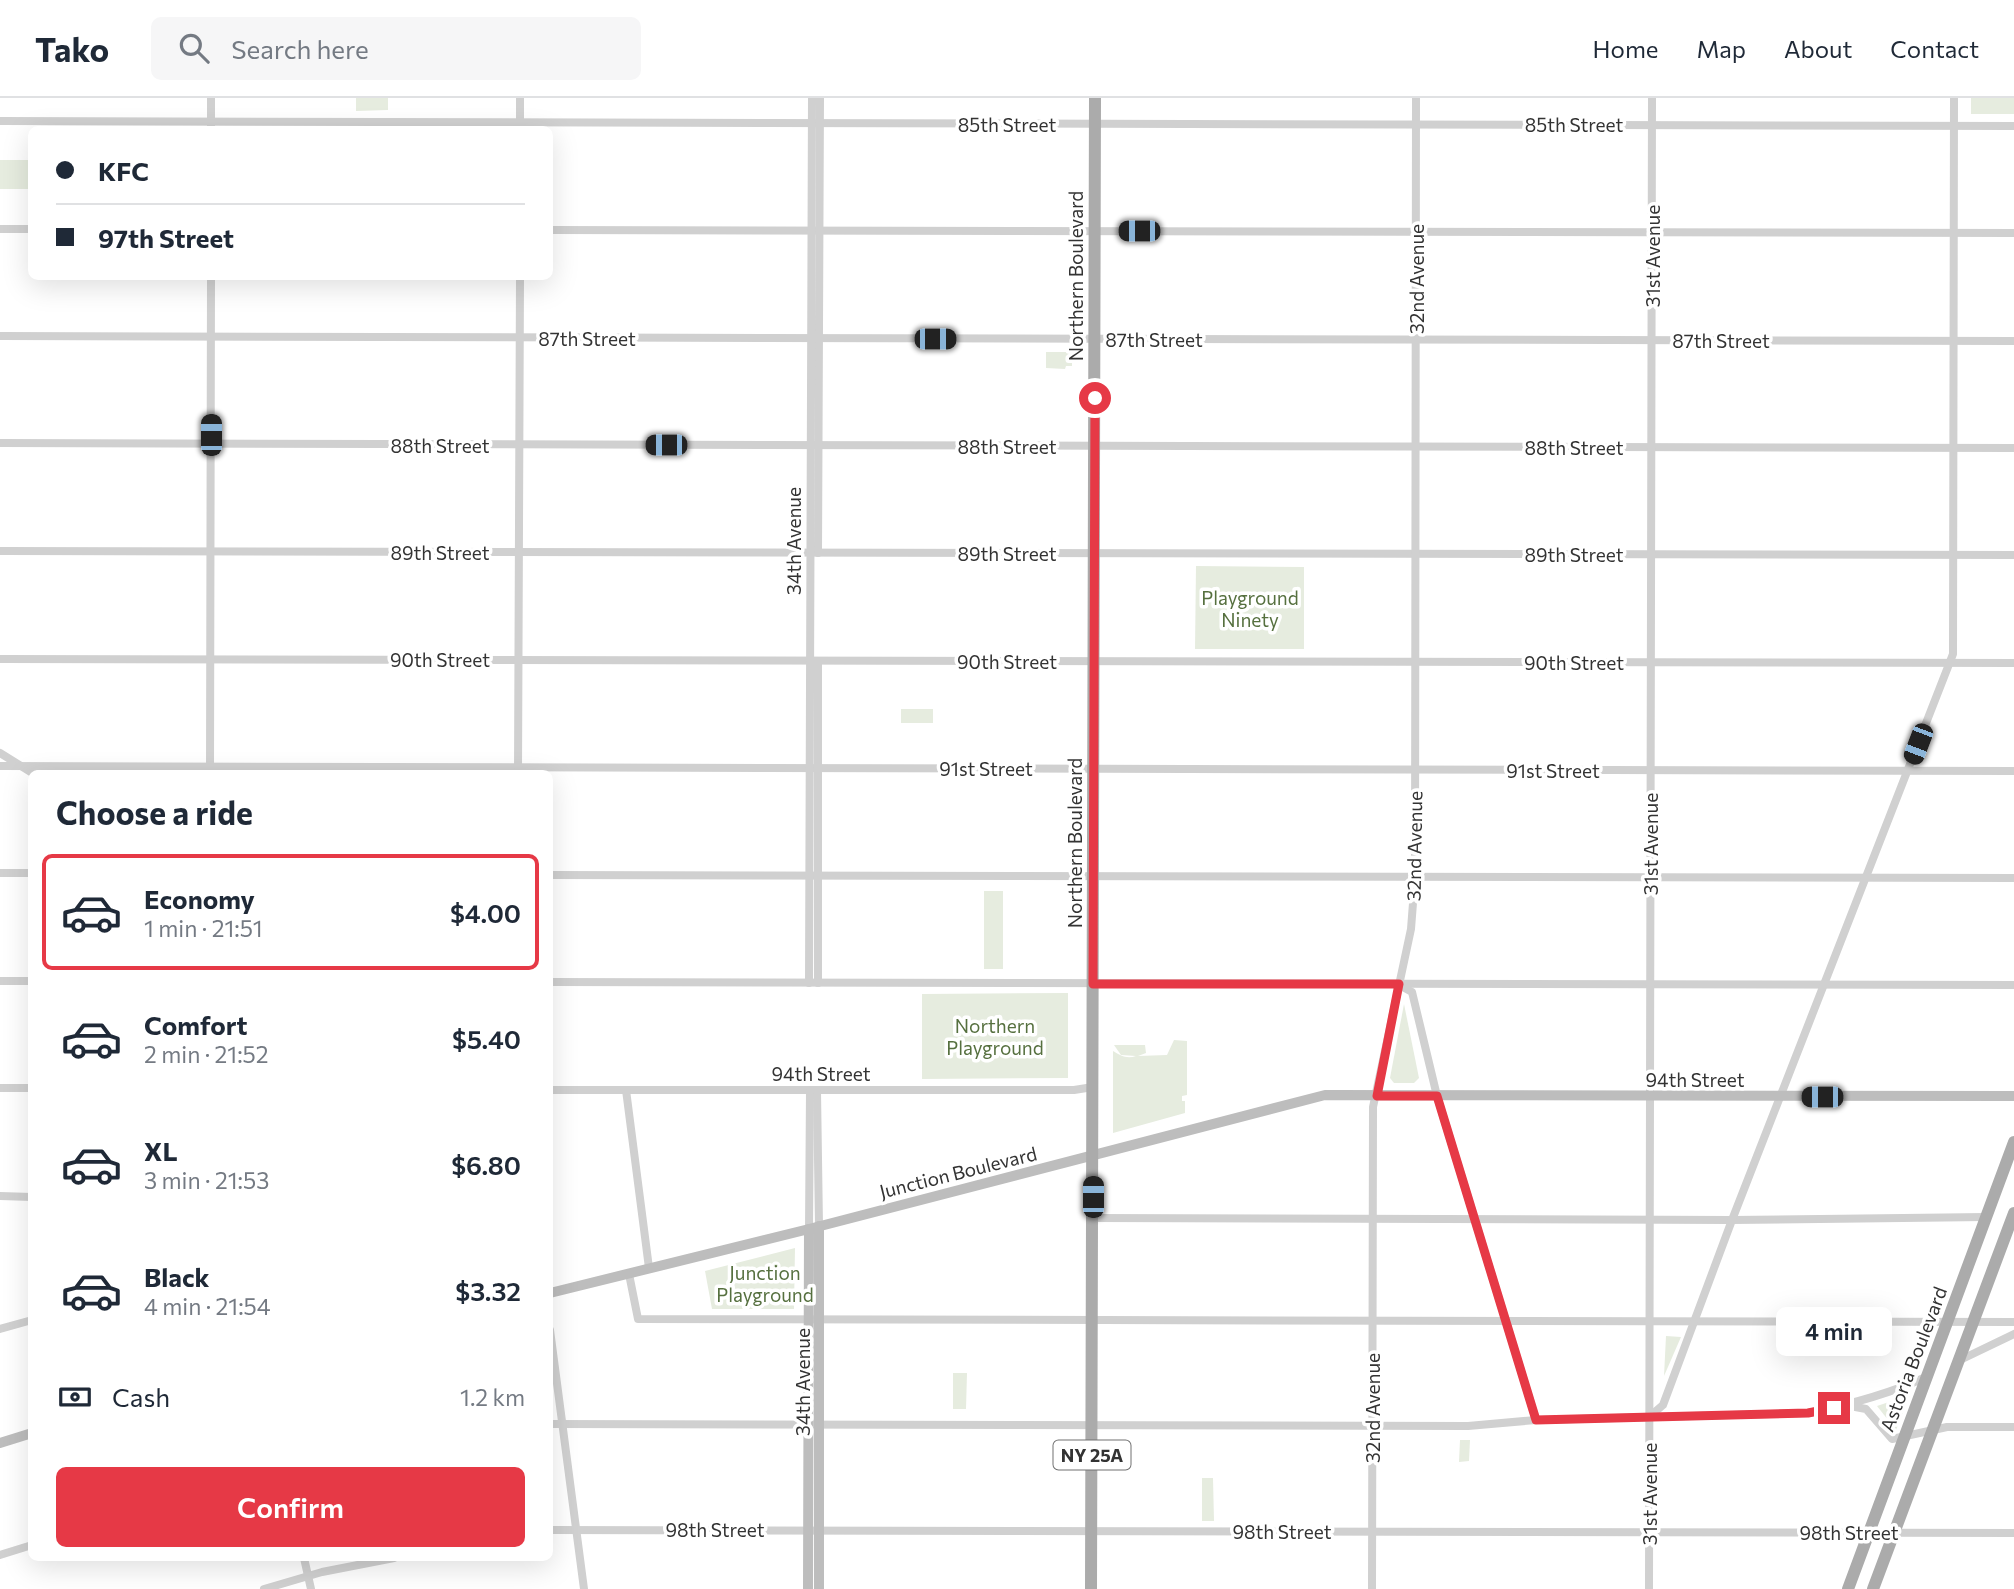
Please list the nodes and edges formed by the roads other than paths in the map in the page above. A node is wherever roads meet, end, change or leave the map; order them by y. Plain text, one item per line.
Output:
1 (211, 98) edge
2 (520, 98) edge
3 (811, 98) edge
4 (820, 98) edge
5 (1095, 98) edge
6 (1416, 98) edge
7 (1652, 98) edge
8 (1954, 98) edge
9 (0, 121) edge
10 (816, 123) junction
11 (1095, 123) junction
12 (1416, 124) junction
13 (1652, 125) junction
14 (211, 126) edge
15 (520, 126) edge
16 (1954, 126) junction
17 (2014, 126) edge
18 (0, 229) edge
19 (28, 229) edge
20 (553, 230) edge
21 (815, 231) junction
22 (1095, 231) junction
23 (1416, 232) junction
24 (1652, 232) junction
25 (1953, 233) junction
26 (2014, 233) edge
27 (211, 280) edge
28 (520, 280) edge
29 (0, 336) edge
30 (211, 337) junction
31 (521, 337) junction
32 (815, 339) junction
33 (1095, 339) junction
34 (1416, 340) junction
35 (1651, 340) junction
36 (1953, 341) junction
37 (2014, 341) edge
38 (0, 443) edge
39 (211, 444) junction
40 (519, 445) junction
41 (815, 446) junction
42 (1094, 446) junction
43 (1415, 447) junction
44 (1651, 447) junction
45 (1953, 448) junction
46 (2014, 448) edge
47 (0, 551) edge
48 (210, 552) junction
49 (519, 552) junction
50 (815, 553) junction
51 (1094, 553) junction
52 (1415, 554) junction
53 (1651, 554) junction
54 (1954, 555) junction
55 (2014, 555) edge
56 (0, 659) edge
57 (210, 659) junction
58 (518, 659) junction
59 (814, 661) junction
60 (1094, 661) junction
61 (1415, 662) junction
62 (1651, 663) junction
63 (1950, 663) junction
64 (2014, 663) edge
65 (0, 753) edge
66 (0, 766) edge
67 (23, 767) junction
68 (814, 768) junction
69 (1094, 768) junction
70 (1651, 769) junction
71 (1908, 769) junction
72 (28, 770) edge
73 (210, 770) edge
74 (518, 770) edge
75 (1415, 770) junction
76 (553, 771) edge
77 (2014, 771) edge
78 (0, 873) edge
79 (28, 873) edge
80 (553, 875) edge
81 (814, 876) junction
82 (1093, 877) junction
83 (1415, 877) junction
84 (1650, 877) junction
85 (1865, 878) junction
86 (2014, 878) edge
87 (0, 981) edge
88 (28, 981) edge
89 (553, 982) edge
90 (814, 983) junction
91 (1093, 984) junction
92 (1399, 984) junction
93 (1650, 985) junction
94 (1823, 985) junction
95 (2014, 985) edge
96 (1093, 1087) junction
97 (0, 1088) edge
98 (28, 1088) edge
99 (553, 1090) edge
100 (626, 1090) junction
101 (813, 1091) junction
102 (1377, 1096) junction
103 (1437, 1096) junction
104 (2014, 1096) edge
105 (1650, 1097) junction
106 (1780, 1097) junction
107 (2014, 1142) edge
108 (1093, 1156) junction
109 (0, 1196) edge
110 (28, 1196) edge
111 (2013, 1216) edge
112 (1986, 1217) junction
113 (1092, 1218) junction
114 (1373, 1219) junction
115 (1474, 1219) junction
116 (1649, 1220) junction
117 (1732, 1220) junction
118 (814, 1228) junction
119 (649, 1268) junction
120 (629, 1274) junction
121 (553, 1292) edge
122 (28, 1321) edge
123 (814, 1321) junction
124 (1092, 1321) junction
125 (1372, 1322) junction
126 (1505, 1322) junction
127 (1973, 1322) junction
128 (2014, 1322) edge
129 (1649, 1323) junction
130 (1694, 1323) junction
131 (1948, 1323) junction
132 (0, 1329) edge
133 (2014, 1334) edge
134 (553, 1354) edge
135 (1958, 1362) junction
136 (1927, 1377) junction
137 (1850, 1406) junction
138 (1649, 1417) junction
139 (1536, 1420) junction
140 (553, 1424) edge
141 (562, 1424) junction
142 (814, 1424) junction
143 (1092, 1425) junction
144 (1373, 1426) junction
145 (2014, 1427) edge
146 (1932, 1430) junction
147 (28, 1434) edge
148 (1904, 1437) junction
149 (0, 1443) edge
150 (576, 1529) junction
151 (553, 1530) edge
152 (813, 1530) junction
153 (1091, 1530) junction
154 (1372, 1531) junction
155 (1649, 1532) junction
156 (1869, 1532) junction
157 (1894, 1532) junction
158 (2014, 1533) edge
159 (28, 1546) edge
160 (0, 1555) edge
161 (305, 1561) edge
162 (380, 1561) edge
163 (308, 1576) junction
164 (264, 1589) edge
165 (311, 1589) edge
166 (584, 1589) edge
167 (808, 1589) edge
168 (819, 1589) edge
169 (1091, 1589) edge
170 (1372, 1589) edge
171 (1649, 1589) edge
172 (1848, 1589) edge
173 (1872, 1589) edge

1 - 14 street
2 - 15 street
3 - 10 street, 34th Avenue
4 - 10 street, 34th Avenue
5 - 11 main road, Northern Boulevard / NY 25A
6 - 12 street, 32nd Avenue
7 - 13 street, 31st Avenue
8 - 16 street
9 - 14 street, 85th Street
10 - 11 street, 85th Street
10 - 15 street, 85th Street
10 - 21 street, 34th Avenue
11 - 12 street, 85th Street
11 - 22 main road, Northern Boulevard / NY 25A
12 - 13 street, 85th Street
12 - 23 street, 32nd Avenue
13 - 16 street, 85th Street
13 - 24 street, 31st Avenue
14 - 15 street, 85th Street
16 - 17 street, 85th Street
16 - 25 street
18 - 19 street
20 - 21 street
21 - 22 street
21 - 32 street, 34th Avenue
22 - 23 street
22 - 33 main road, Northern Boulevard / NY 25A
23 - 24 street
23 - 34 street, 32nd Avenue
24 - 25 street
24 - 35 street, 31st Avenue
25 - 26 street
25 - 36 street
27 - 30 street
28 - 31 street
29 - 30 street, 87th Street
30 - 31 street, 87th Street
30 - 39 street
31 - 32 street, 87th Street
31 - 40 street
32 - 33 street, 87th Street
32 - 41 street, 34th Avenue
33 - 34 street, 87th Street
33 - 42 main road, Northern Boulevard / NY 25A
34 - 35 street, 87th Street
34 - 43 street, 32nd Avenue
35 - 36 street, 87th Street
35 - 44 street, 31st Avenue
36 - 37 street, 87th Street
36 - 45 street
38 - 39 street, 88th Street
39 - 40 street, 88th Street
39 - 48 street
40 - 41 street, 88th Street
40 - 49 street
41 - 42 street, 88th Street
41 - 50 street, 34th Avenue
42 - 43 street, 88th Street
42 - 51 main road, Northern Boulevard / NY 25A
43 - 44 street, 88th Street
43 - 52 street, 32nd Avenue
44 - 45 street, 88th Street
44 - 53 street, 31st Avenue
45 - 46 street, 88th Street
45 - 54 street
47 - 48 street, 89th Street
48 - 49 street, 89th Street
48 - 57 street
49 - 50 street, 89th Street
49 - 58 street
50 - 51 street, 89th Street
50 - 59 street, 34th Avenue
51 - 52 street, 89th Street
51 - 60 main road, Northern Boulevard / NY 25A
52 - 53 street, 89th Street
52 - 61 street, 32nd Avenue
53 - 54 street, 89th Street
53 - 62 street, 31st Avenue
54 - 55 street, 89th Street
54 - 63 street
56 - 57 street, 90th Street
57 - 58 street, 90th Street
57 - 73 street
58 - 59 street, 90th Street
58 - 74 street
59 - 60 street, 90th Street
59 - 68 street, 34th Avenue
60 - 61 street, 90th Street
60 - 69 main road, Northern Boulevard / NY 25A
61 - 62 street, 90th Street
61 - 75 street, 32nd Avenue
62 - 63 street, 90th Street
62 - 70 street, 31st Avenue
63 - 64 street, 90th Street
63 - 71 street
65 - 67 street
66 - 67 street, 91st Street
67 - 72 street
67 - 73 street, 91st Street
68 - 69 street, 91st Street
68 - 76 street, 91st Street
68 - 81 street, 34th Avenue
69 - 75 street, 91st Street
69 - 82 main road, Northern Boulevard / NY 25A
70 - 71 street, 91st Street
70 - 75 street, 91st Street
70 - 84 street, 31st Avenue
71 - 77 street, 91st Street
71 - 85 street
75 - 83 street, 32nd Avenue
78 - 79 street
80 - 81 street
81 - 82 street
81 - 90 street, 34th Avenue
82 - 83 street
82 - 91 main road, Northern Boulevard / NY 25A
83 - 84 street
83 - 92 street, 32nd Avenue
84 - 85 street
84 - 93 street, 31st Avenue
85 - 86 street
85 - 94 street
87 - 88 street
89 - 90 street
90 - 91 street
91 - 92 street
91 - 96 main road, Northern Boulevard / NY 25A
92 - 93 street
92 - 102 street, 32nd Avenue
92 - 103 street
93 - 94 street
93 - 105 street, 31st Avenue
94 - 95 street
94 - 106 street
96 - 101 street, 94th Street
96 - 108 main road, Northern Boulevard / NY 25A
97 - 98 street
99 - 100 street, 94th Street
100 - 101 street, 94th Street
100 - 119 street
101 - 118 street, 34th Avenue
102 - 103 main road, 94th Street
102 - 108 main road, Junction Boulevard
102 - 114 street, 32nd Avenue
103 - 105 main road, 94th Street
103 - 115 street
104 - 106 main road, 94th Street
105 - 106 main road, 94th Street
105 - 116 street, 31st Avenue
106 - 117 street
107 - 112 main road, Astoria Boulevard
108 - 113 main road, Northern Boulevard / NY 25A
108 - 118 main road, Junction Boulevard
109 - 110 street
111 - 127 main road
112 - 117 street
112 - 131 main road, Astoria Boulevard
113 - 114 street
113 - 124 main road, Northern Boulevard / NY 25A
114 - 115 street
114 - 125 street, 32nd Avenue
115 - 116 street
115 - 126 street
116 - 117 street
116 - 129 street, 31st Avenue
117 - 130 street
118 - 119 main road, Junction Boulevard
118 - 123 main road, 34th Avenue
119 - 120 main road, Junction Boulevard
120 - 121 main road, Junction Boulevard
120 - 123 street
122 - 132 street
123 - 124 street
123 - 142 main road, 34th Avenue
124 - 125 street
124 - 143 main road, Northern Boulevard / NY 25A
125 - 126 street
125 - 144 street, 32nd Avenue
126 - 129 street
126 - 139 street
127 - 128 street
127 - 131 street
127 - 135 main road
129 - 130 street
129 - 138 street, 31st Avenue
130 - 131 street
130 - 138 street
131 - 136 main road, Astoria Boulevard
133 - 135 street
134 - 141 street
135 - 146 main road
136 - 137 street
136 - 148 main road, Astoria Boulevard
137 - 138 street
137 - 148 street
138 - 139 street
138 - 155 street, 31st Avenue
139 - 144 street
140 - 141 street
141 - 142 street
141 - 150 street
142 - 143 street
142 - 152 main road, 34th Avenue
143 - 144 street
143 - 153 main road, Northern Boulevard / NY 25A
144 - 154 street, 32nd Avenue
145 - 146 street
146 - 148 street
146 - 157 main road
147 - 149 main road
148 - 156 main road, Astoria Boulevard
150 - 151 street, 98th Street
150 - 152 street, 98th Street
150 - 166 street
152 - 153 street, 98th Street
152 - 167 main road, 34th Avenue
152 - 168 main road, 34th Avenue
153 - 154 street, 98th Street
153 - 169 main road, Northern Boulevard / NY 25A
154 - 155 street, 98th Street
154 - 170 street, 32nd Avenue
155 - 156 street, 98th Street
155 - 171 street, 31st Avenue
156 - 157 street, 98th Street
156 - 172 main road, Astoria Boulevard
157 - 158 street, 98th Street
157 - 173 main road
159 - 160 street
161 - 163 street
162 - 163 street
163 - 164 street
163 - 165 street

